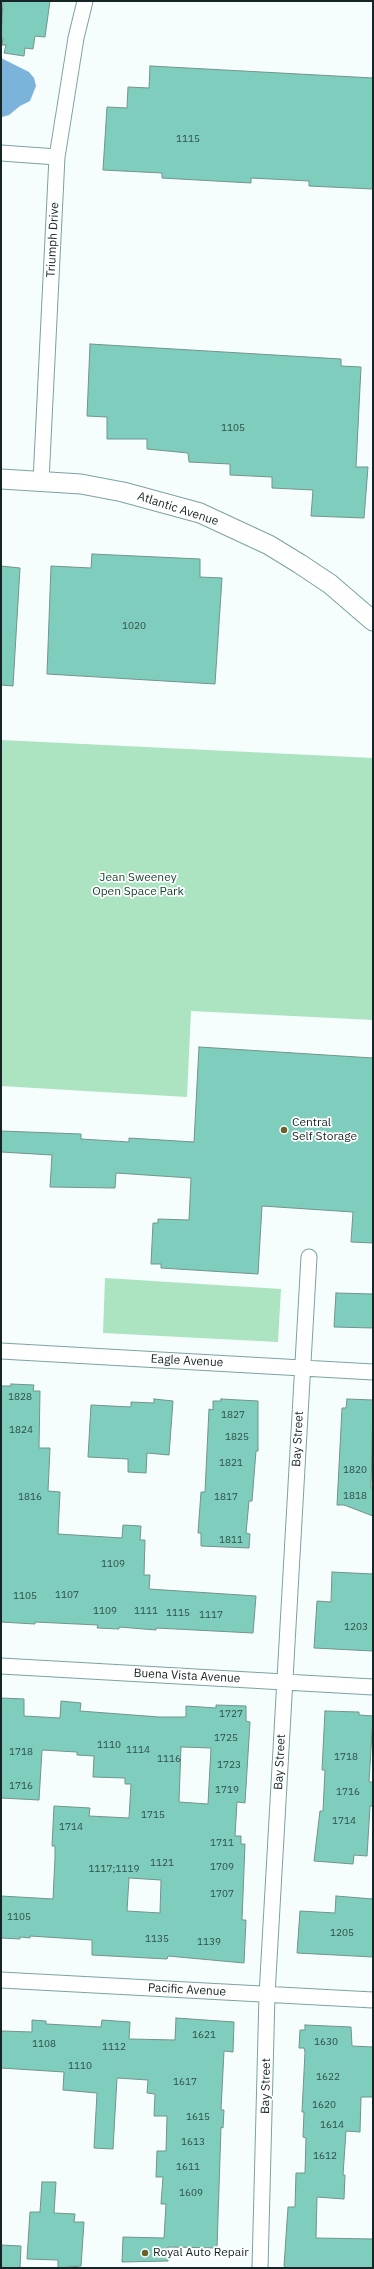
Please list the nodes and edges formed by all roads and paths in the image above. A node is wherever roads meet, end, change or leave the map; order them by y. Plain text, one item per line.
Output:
1 (85, 1) edge
2 (1, 153) edge
3 (57, 157) junction
4 (1, 479) edge
5 (40, 481) junction
6 (373, 621) edge
7 (309, 1257) dead end
8 (1, 1351) edge
9 (302, 1367) junction
10 (373, 1372) edge
11 (1, 1666) edge
12 (285, 1682) junction
13 (373, 1687) edge
14 (1, 1980) edge
15 (268, 1995) junction
16 (373, 2000) edge
17 (260, 2268) edge

1 - 3 street, Triumph Drive
2 - 3 street
3 - 5 street, Triumph Drive
4 - 5 street, Atlantic Avenue
5 - 6 street, Atlantic Avenue
7 - 9 street, Bay Street
8 - 9 street, Eagle Avenue
9 - 10 street, Eagle Avenue
9 - 12 street, Bay Street
11 - 12 street, Buena Vista Avenue
12 - 13 street, Buena Vista Avenue
12 - 15 street, Bay Street
14 - 15 street, Pacific Avenue
15 - 16 street, Pacific Avenue
15 - 17 street, Bay Street

